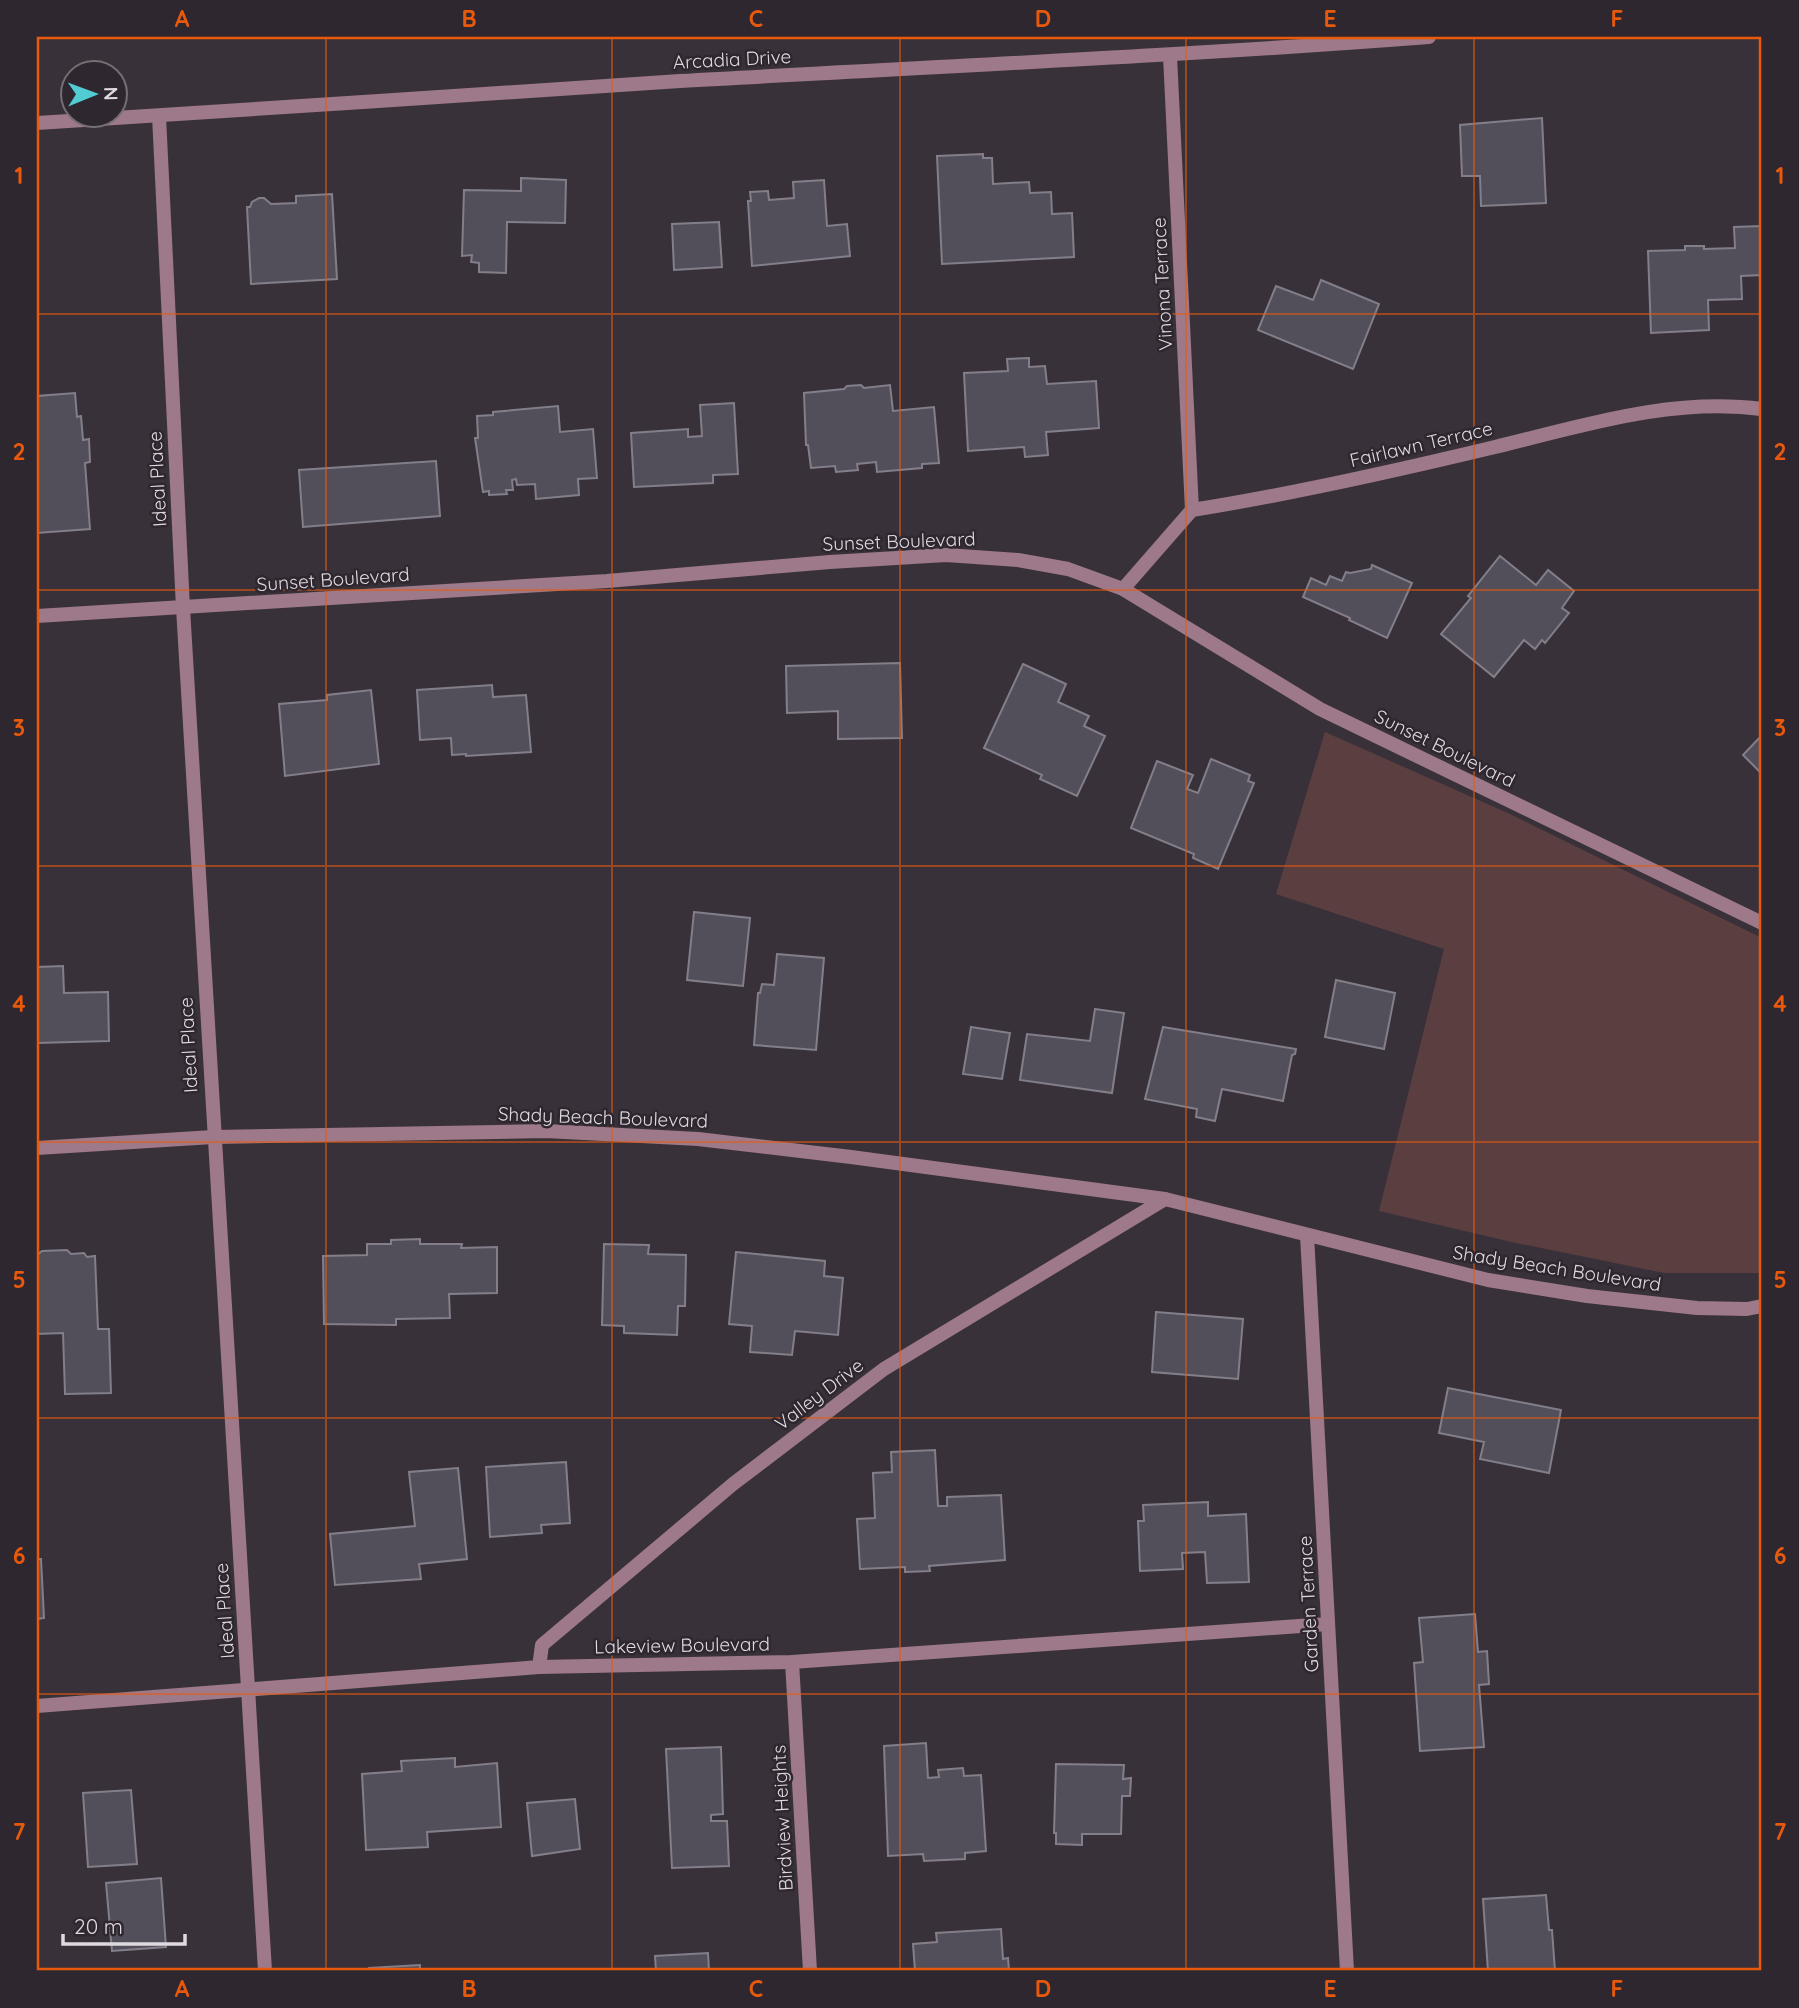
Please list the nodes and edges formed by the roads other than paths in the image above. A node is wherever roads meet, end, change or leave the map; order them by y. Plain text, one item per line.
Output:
1 (1429, 37) edge
2 (1170, 56) junction
3 (159, 116) junction
4 (37, 123) edge
5 (1762, 409) edge
6 (1192, 510) junction
7 (1123, 589) junction
8 (183, 608) junction
9 (37, 616) edge
10 (1762, 923) edge
11 (213, 1137) junction
12 (37, 1147) edge
13 (1165, 1199) junction
14 (1307, 1235) junction
15 (1762, 1306) edge
16 (1328, 1624) junction
17 (792, 1662) junction
18 (538, 1667) junction
19 (248, 1690) junction
20 (37, 1706) edge
21 (265, 1971) edge
22 (810, 1971) edge
23 (1348, 1971) edge

1 - 2 street, Arcadia Drive
2 - 3 street, Arcadia Drive
2 - 6 street, Vinona Terrace
3 - 4 street, Arcadia Drive
3 - 8 street, Ideal Place
5 - 6 street, Fairlawn Terrace
6 - 7 street
7 - 8 street, Sunset Boulevard
7 - 10 street, Sunset Boulevard
8 - 9 street, Sunset Boulevard
8 - 11 street, Ideal Place
11 - 12 street, Shady Beach Boulevard
11 - 13 street, Shady Beach Boulevard
11 - 19 street, Ideal Place
13 - 14 street, Shady Beach Boulevard
13 - 18 street, Valley Drive
14 - 15 street, Shady Beach Boulevard
14 - 16 street, Garden Terrace
16 - 17 street, Lakeview Boulevard
16 - 23 street, Garden Terrace
17 - 18 street, Lakeview Boulevard
17 - 22 street, Birdview Heights
18 - 19 street, Lakeview Boulevard
19 - 20 street, Lakeview Boulevard
19 - 21 street, Ideal Place

